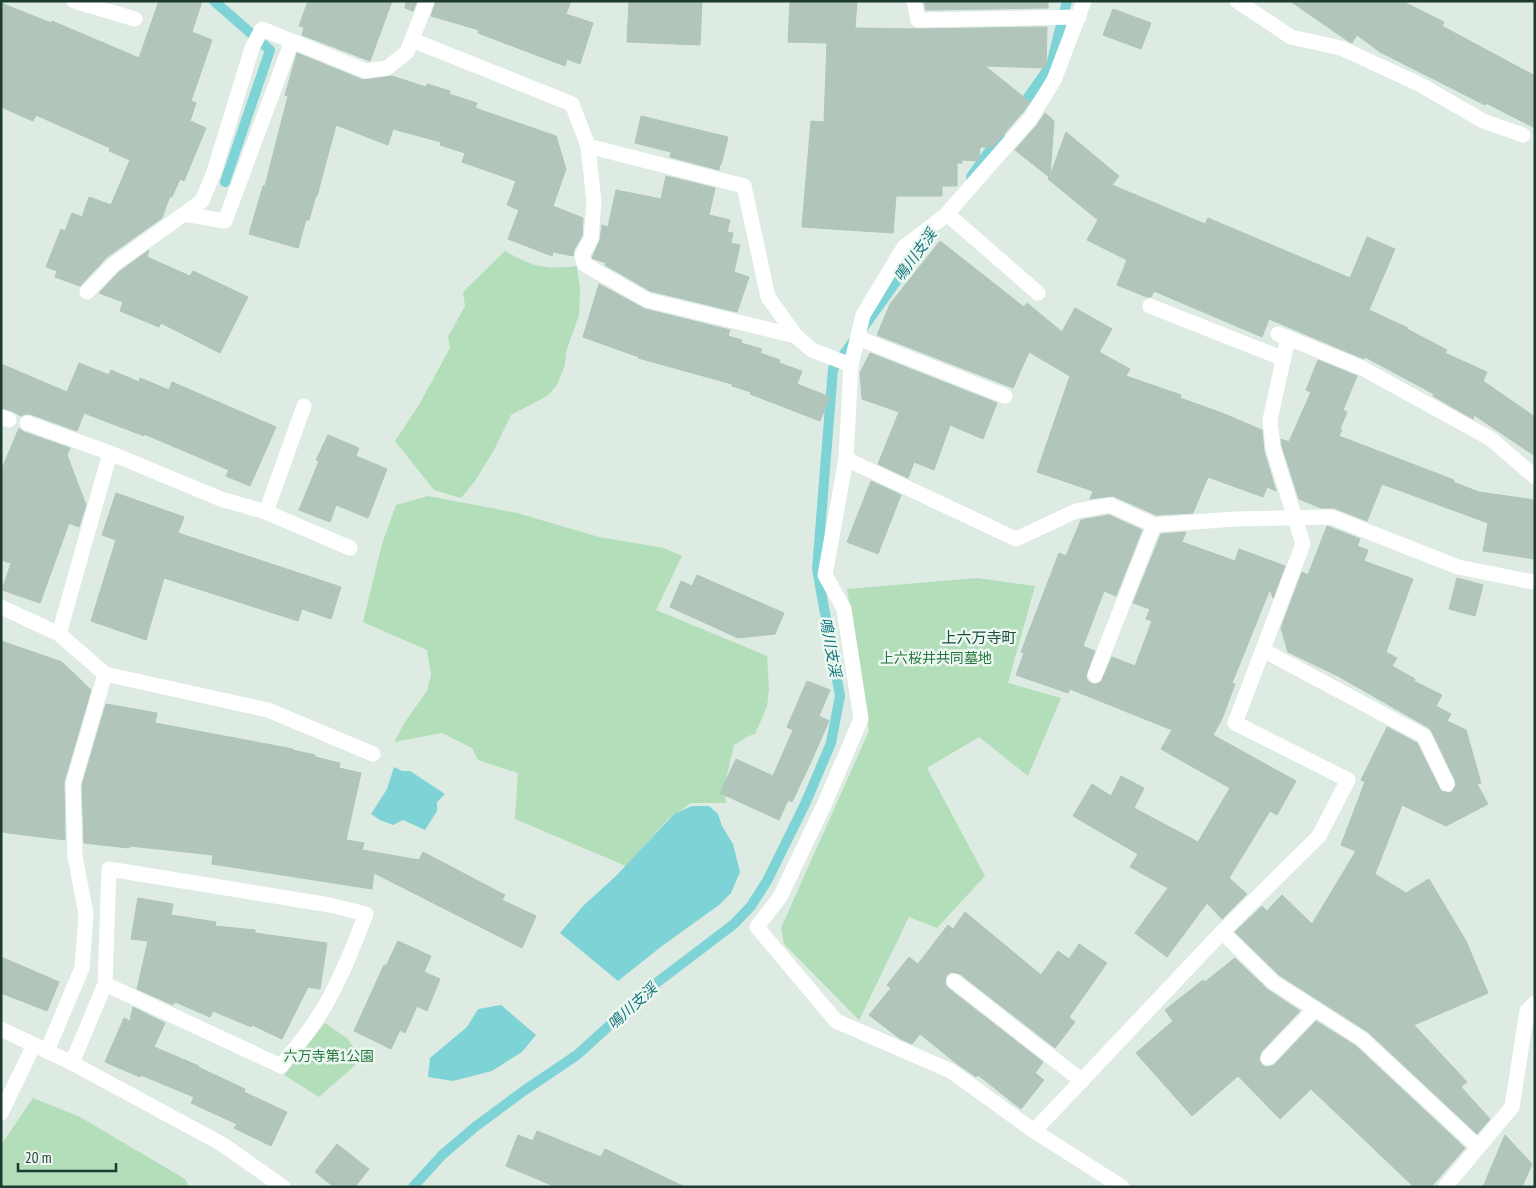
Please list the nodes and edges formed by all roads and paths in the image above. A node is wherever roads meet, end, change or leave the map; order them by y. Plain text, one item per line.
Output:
1 (74, 1) edge
2 (427, 1) edge
3 (914, 1) edge
4 (1084, 1) edge
5 (1237, 1) edge
6 (1077, 17) junction
7 (135, 19) dead end
8 (412, 40) junction
9 (292, 42) junction
10 (1523, 135) dead end
11 (588, 146) junction
12 (184, 214) junction
13 (946, 215) junction
14 (87, 292) dead end
15 (1038, 293) dead end
16 (1150, 306) dead end
17 (796, 336) junction
18 (858, 338) junction
19 (1284, 359) junction
20 (850, 365) junction
21 (1004, 396) dead end
22 (304, 406) dead end
23 (27, 423) dead end
24 (110, 453) junction
25 (846, 459) junction
26 (1535, 477) edge
27 (266, 512) junction
28 (1294, 516) junction
29 (1154, 525) junction
30 (350, 548) dead end
31 (1534, 581) edge
32 (1, 607) edge
33 (59, 634) junction
34 (1263, 650) junction
35 (106, 674) junction
36 (1095, 675) dead end
37 (373, 754) dead end
38 (1447, 784) dead end
39 (1222, 932) junction
40 (954, 981) dead end
41 (105, 984) junction
42 (1535, 1003) edge
43 (1315, 1009) junction
44 (1, 1029) edge
45 (40, 1048) junction
46 (1268, 1058) dead end
47 (72, 1063) junction
48 (1082, 1080) junction
49 (1, 1113) edge
50 (1034, 1131) junction
51 (1478, 1147) junction
52 (283, 1187) edge
53 (1122, 1187) edge
54 (1445, 1187) edge

1 - 7 street
2 - 8 street
3 - 6 street
4 - 6 street
5 - 10 street
6 - 13 street
8 - 9 street
8 - 11 street
9 - 12 street
9 - 12 street
11 - 17 street
11 - 17 street
12 - 14 street
13 - 15 street
13 - 18 street
16 - 19 street
17 - 20 street
18 - 20 street
18 - 21 street
19 - 26 street
19 - 28 street
20 - 25 street
22 - 27 street
23 - 24 street
24 - 27 street
24 - 33 street
25 - 29 street
25 - 50 street
27 - 30 street
28 - 29 street
28 - 31 street
28 - 34 street
29 - 36 street
32 - 33 street
33 - 35 street
34 - 38 street
34 - 39 street
35 - 37 street
35 - 45 street
39 - 43 street
39 - 48 street
40 - 48 street
41 - 41 street
41 - 47 street
42 - 51 street
43 - 46 street
43 - 51 street
44 - 45 street
45 - 47 street
45 - 49 street
47 - 52 street
48 - 50 street
50 - 53 street
51 - 54 street

